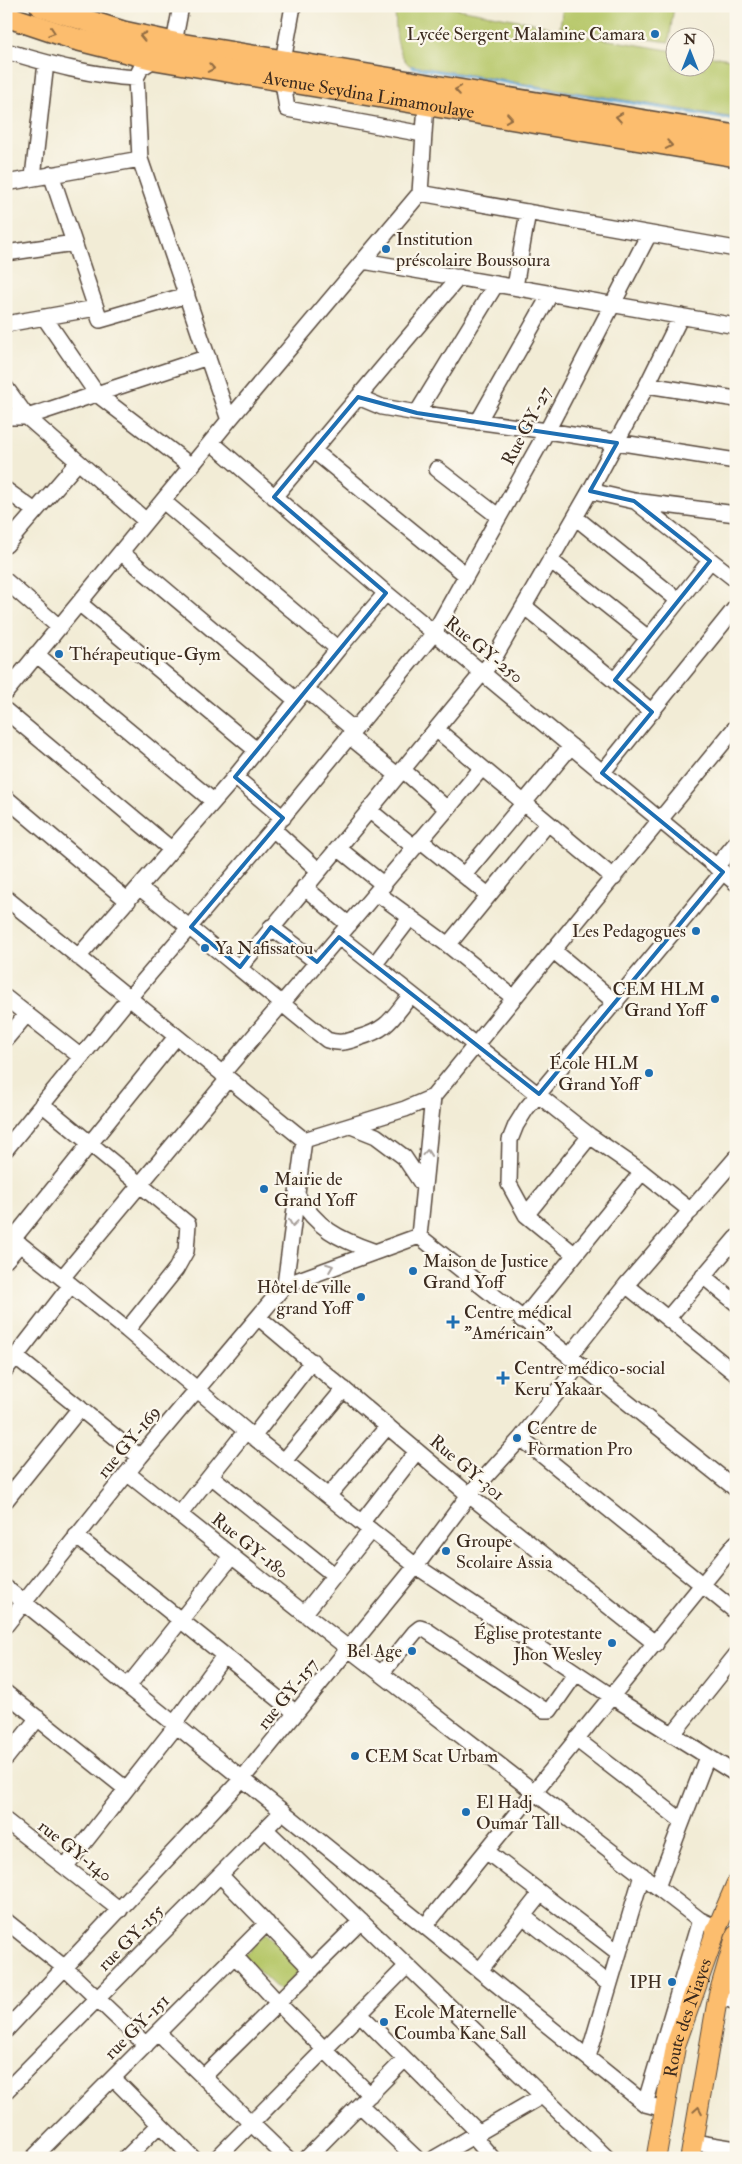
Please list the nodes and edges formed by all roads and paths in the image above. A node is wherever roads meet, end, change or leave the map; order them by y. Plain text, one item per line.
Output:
1 (41, 6) edge
2 (181, 6) edge
3 (293, 6) edge
4 (74, 12) edge
5 (6, 16) edge
6 (174, 43) junction
7 (6, 51) edge
8 (155, 58) junction
9 (46, 63) junction
10 (281, 70) junction
11 (136, 78) junction
12 (426, 104) junction
13 (423, 134) junction
14 (736, 136) edge
15 (736, 156) edge
16 (140, 159) junction
17 (51, 174) junction
18 (33, 177) junction
19 (6, 182) edge
20 (420, 193) junction
21 (528, 212) junction
22 (650, 234) junction
23 (74, 243) junction
24 (736, 249) edge
25 (6, 253) edge
26 (364, 260) junction
27 (458, 277) junction
28 (496, 284) junction
29 (515, 287) junction
30 (551, 294) junction
31 (187, 295) junction
32 (612, 304) junction
33 (96, 308) junction
34 (681, 316) junction
35 (44, 318) junction
36 (6, 324) edge
37 (736, 326) edge
38 (208, 357) junction
39 (647, 385) junction
40 (6, 388) edge
41 (97, 394) junction
42 (358, 398) junction
43 (736, 399) edge
44 (417, 413) junction
45 (6, 417) edge
46 (27, 417) junction
47 (229, 420) junction
48 (478, 422) junction
49 (547, 431) junction
50 (211, 442) junction
51 (617, 443) junction
52 (313, 450) junction
53 (736, 461) edge
54 (78, 462) junction
55 (191, 466) junction
56 (437, 469) dead end
57 (6, 490) edge
58 (590, 491) junction
59 (274, 497) junction
60 (634, 501) junction
61 (162, 502) junction
62 (35, 512) junction
63 (736, 514) edge
64 (499, 516) junction
65 (575, 517) junction
66 (148, 520) junction
67 (6, 545) edge
68 (122, 553) junction
69 (550, 560) junction
70 (710, 561) junction
71 (466, 575) junction
72 (736, 580) edge
73 (6, 581) edge
74 (386, 593) junction
75 (678, 600) junction
76 (80, 603) junction
77 (524, 606) junction
78 (736, 607) edge
79 (59, 627) junction
80 (434, 633) junction
81 (648, 638) junction
82 (338, 649) junction
83 (36, 654) junction
84 (483, 673) junction
85 (614, 680) junction
86 (6, 691) edge
87 (301, 695) junction
88 (6, 711) edge
89 (652, 712) junction
90 (736, 727) edge
91 (437, 730) junction
92 (352, 733) junction
93 (729, 744) edge
94 (570, 746) junction
95 (256, 750) junction
96 (482, 768) junction
97 (400, 772) junction
98 (602, 773) junction
99 (235, 777) junction
100 (6, 798) edge
101 (213, 802) junction
102 (524, 803) junction
103 (447, 808) junction
104 (369, 810) junction
105 (660, 822) junction
106 (548, 823) junction
107 (278, 824) junction
108 (736, 843) edge
109 (417, 844) junction
110 (338, 848) junction
111 (172, 850) junction
112 (720, 869) junction
113 (318, 870) junction
114 (464, 875) junction
115 (614, 878) junction
116 (736, 883) edge
117 (304, 887) junction
118 (140, 888) junction
119 (381, 889) junction
120 (488, 895) junction
121 (6, 898) edge
122 (128, 901) junction
123 (410, 918) junction
124 (349, 925) junction
125 (191, 927) junction
126 (271, 927) junction
127 (339, 937) junction
128 (448, 944) junction
129 (554, 951) junction
130 (78, 957) junction
131 (317, 962) junction
132 (374, 965) junction
133 (240, 967) junction
134 (412, 994) junction
135 (6, 998) edge
136 (129, 998) junction
137 (514, 998) junction
138 (616, 1003) junction
139 (282, 1004) junction
140 (27, 1014) junction
141 (176, 1037) junction
142 (6, 1039) edge
143 (476, 1045) junction
144 (80, 1057) junction
145 (225, 1077) junction
146 (539, 1094) junction
147 (433, 1097) junction
148 (42, 1104) junction
149 (351, 1126) junction
150 (590, 1136) junction
151 (304, 1140) junction
152 (91, 1144) junction
153 (6, 1149) edge
154 (733, 1167) edge
155 (642, 1172) junction
156 (141, 1185) junction
157 (424, 1186) junction
158 (297, 1195) junction
159 (692, 1211) junction
160 (526, 1215) junction
161 (419, 1236) junction
162 (13, 1238) edge
163 (734, 1241) edge
164 (373, 1251) junction
165 (574, 1254) junction
166 (6, 1260) edge
167 (703, 1276) junction
168 (66, 1282) junction
169 (284, 1285) junction
170 (626, 1286) junction
171 (736, 1303) edge
172 (258, 1316) junction
173 (668, 1318) junction
174 (522, 1320) junction
175 (126, 1330) junction
176 (312, 1361) junction
177 (574, 1361) junction
178 (10, 1362) edge
179 (736, 1374) edge
180 (344, 1388) junction
181 (198, 1390) junction
182 (80, 1408) junction
183 (388, 1426) junction
184 (250, 1434) junction
185 (521, 1438) junction
186 (417, 1451) junction
187 (140, 1457) junction
188 (284, 1461) junction
189 (127, 1473) junction
190 (211, 1476) junction
191 (736, 1490) edge
192 (469, 1495) junction
193 (329, 1496) junction
194 (6, 1500) edge
195 (180, 1514) junction
196 (366, 1526) junction
197 (76, 1536) junction
198 (736, 1544) edge
199 (232, 1556) junction
200 (416, 1566) junction
201 (334, 1576) junction
202 (703, 1586) junction
203 (6, 1588) edge
204 (25, 1603) junction
205 (736, 1612) edge
206 (304, 1614) junction
207 (181, 1621) junction
208 (6, 1625) edge
209 (656, 1644) junction
210 (349, 1649) junction
211 (736, 1655) edge
212 (224, 1656) junction
213 (576, 1673) junction
214 (381, 1674) junction
215 (128, 1686) junction
216 (6, 1693) edge
217 (611, 1696) junction
218 (296, 1714) junction
219 (38, 1718) junction
220 (175, 1725) junction
221 (672, 1735) junction
222 (576, 1739) junction
223 (707, 1757) junction
224 (6, 1758) edge
225 (736, 1774) edge
226 (242, 1779) junction
227 (126, 1789) junction
228 (534, 1792) junction
229 (283, 1811) junction
230 (682, 1821) junction
231 (6, 1822) edge
232 (265, 1829) junction
233 (486, 1851) junction
234 (65, 1867) junction
235 (220, 1875) junction
236 (642, 1876) junction
237 (736, 1884) edge
238 (658, 1887) junction
239 (541, 1893) junction
240 (120, 1910) junction
241 (523, 1916) junction
242 (6, 1921) edge
243 (361, 1921) junction
244 (267, 1924) junction
245 (709, 1924) junction
246 (426, 1925) junction
247 (736, 1936) edge
248 (618, 1953) junction
249 (235, 1956) junction
250 (408, 1966) junction
251 (65, 1968) junction
252 (481, 1969) junction
253 (312, 1970) junction
254 (609, 1984) junction
255 (98, 1999) junction
256 (727, 1999) edge
257 (278, 2003) junction
258 (361, 2015) junction
259 (6, 2030) edge
260 (158, 2033) junction
261 (146, 2045) junction
262 (325, 2049) junction
263 (588, 2057) junction
264 (405, 2059) junction
265 (204, 2077) junction
266 (113, 2078) junction
267 (6, 2092) edge
268 (542, 2096) junction
269 (365, 2100) junction
270 (645, 2104) junction
271 (664, 2108) junction
272 (250, 2122) junction
273 (160, 2124) junction
274 (476, 2134) junction
275 (736, 2149) edge
276 (692, 2150) edge
277 (33, 2158) edge
278 (126, 2158) edge
279 (193, 2158) edge
280 (218, 2158) edge
281 (287, 2158) edge
282 (307, 2158) edge
283 (416, 2158) edge
284 (435, 2158) edge
285 (492, 2158) edge
286 (607, 2158) edge
287 (656, 2158) edge

1 - 4 highway, Avenue Seydina Limamoulaye
2 - 6 street
3 - 10 street
6 -> 4 highway, Avenue Seydina Limamoulaye
5 -> 8 highway, Avenue Seydina Limamoulaye
6 - 10 highway, Avenue Seydina Limamoulaye
7 - 9 street
8 -> 10 highway, Avenue Seydina Limamoulaye
8 - 11 street
9 - 11 street
9 - 18 street
10 - 12 highway, Avenue Seydina Limamoulaye
10 - 13 street
14 -> 10 highway, Avenue Seydina Limamoulaye
11 - 16 street
12 - 13 street
12 -> 15 highway, Avenue Seydina Limamoulaye
13 - 20 street
16 - 17 street
16 - 31 street
17 - 18 street
17 - 23 street
18 - 19 street
20 - 21 street
20 - 26 street
21 - 22 street
21 - 29 street
22 - 24 street
22 - 32 street, Rue GY-27
23 - 25 street
23 - 33 street
26 - 27 street
26 - 47 street
27 - 28 street
27 - 42 street
28 - 29 street
28 - 44 street
29 - 30 street
30 - 32 street
30 - 48 street
31 - 33 street
31 - 38 street
32 - 34 street
32 - 49 street, Rue GY-27
33 - 35 street
34 - 37 street
34 - 39 street
35 - 36 street
35 - 41 street
38 - 41 street
38 - 47 street
39 - 43 street
39 - 51 street
40 - 46 street
41 - 46 street
41 - 55 street
42 - 44 street
42 - 52 street
44 - 48 street
45 - 46 street
46 - 54 street
47 - 50 street
48 - 49 street
49 - 51 street
49 - 64 street, Rue GY-27
50 - 55 street
50 - 59 street, Rue GY-250
51 - 53 street
51 - 58 street
52 - 59 street
52 - 71 street
54 - 62 street
54 - 66 street
55 - 61 street
56 - 64 street
57 - 62 street
58 - 60 street
58 - 65 street
59 - 74 street, Rue GY-250
60 - 63 street
60 - 70 street
61 - 66 street
61 - 82 street
62 - 67 street
64 - 71 street, Rue GY-27
65 - 69 street
65 - 75 street
66 - 68 street
68 - 76 street
68 - 87 street
69 - 77 street
69 - 81 street
70 - 72 street
70 - 75 street
71 - 80 street, Rue GY-27
73 - 79 street
74 - 80 street, Rue GY-250
74 - 82 street
75 - 81 street
76 - 79 street
76 - 95 street
77 - 84 street
77 - 85 street
78 - 89 street
79 - 83 street
80 - 84 street, Rue GY-250
80 - 92 street, Rue GY-27
81 - 85 street
82 - 87 street
83 - 86 street
83 - 101 street
84 - 91 street
84 - 94 street, Rue GY-250
85 - 89 street
87 - 92 street
87 - 95 street
88 - 111 street
89 - 98 street
90 - 93 street
91 - 96 street
91 - 97 street
92 - 97 street
92 - 107 street, Rue GY-27
93 - 105 street
94 - 98 street, Rue GY-250
94 - 102 street
95 - 99 street
96 - 102 street
96 - 103 street
97 - 103 street
97 - 104 street
98 - 105 street, Rue GY-250
99 - 101 street
99 - 107 street
100 - 122 street
101 - 111 street
102 - 106 street
102 - 114 street
103 - 109 street
104 - 109 street
104 - 110 street
105 - 112 street, Rue GY-250
105 - 115 street
106 - 115 street
106 - 120 street
107 - 113 street
107 - 125 street, Rue GY-27
108 - 112 street
109 - 114 street
109 - 119 street
110 - 113 street
110 - 119 street
111 - 118 street
112 - 116 street, Rue GY-250
112 - 138 street
113 - 117 street
114 - 120 street
115 - 129 street
117 - 124 street
117 - 126 street
118 - 122 street
118 - 125 street
119 - 123 street
119 - 124 street
120 - 128 street
121 - 130 street
122 - 130 street
123 - 128 street
123 - 132 street
124 - 127 street
125 - 133 street
125 - 136 street, Rue GY-27
126 - 131 street
126 - 133 street
127 - 131 street
127 - 132 street
128 - 137 street
129 - 137 street
129 - 138 street
130 - 136 street
131 - 139 street
132 - 134 street
133 - 139 street
134 - 139 street
134 - 143 street
135 - 140 street
136 - 141 street
136 - 144 street, Rue GY-27
137 - 143 street
138 - 146 street
139 - 145 street
140 - 142 street
140 - 144 street
141 - 145 street
141 - 152 street
143 - 146 street
143 - 147 street
144 - 148 street, Rue GY-27
145 - 151 street
145 - 156 street
146 - 150 street
146 - 160 street
147 - 149 street
157 -> 147 street
148 - 152 street
148 - 153 street, Rue GY-27
149 - 151 street
149 - 157 street
150 - 155 street
150 - 160 street
151 - 158 street
152 - 156 street
152 - 162 street
154 - 159 street, rue GY-157
155 - 159 street
155 - 165 street
156 - 168 street
156 - 175 street
157 - 161 street
158 - 164 street
158 -> 169 street
159 - 170 street, rue GY-157
160 - 165 street
161 - 164 street
161 - 174 street
162 - 166 street
162 - 168 street
163 - 167 street
169 -> 164 street
165 - 174 street
167 - 171 street
167 - 173 street
168 - 175 street
168 - 178 street
169 - 172 street, rue GY-169
170 - 173 street
170 - 177 street, rue GY-157
172 - 176 street, Rue GY-301
172 - 181 street, rue GY-169
173 - 179 street
174 - 177 street
175 - 181 street
176 - 180 street, Rue GY-301
176 - 184 street
177 - 185 street, rue GY-157
177 - 191 street
178 - 182 street
180 - 183 street, Rue GY-301
180 - 188 street
181 - 184 street
181 - 187 street, rue GY-169
182 - 187 street
182 - 194 street
183 - 186 street, Rue GY-301
183 - 193 street
184 - 188 street
184 - 190 street
185 - 192 street, rue GY-157
185 - 202 street
186 - 192 street, Rue GY-301
186 - 196 street
187 - 189 street, rue GY-169
188 - 193 street
189 - 195 street, Rue GY-180
189 - 197 street, rue GY-169
190 - 195 street
190 - 201 street
192 - 200 street, rue GY-157
192 - 209 street, Rue GY-301
193 - 196 street
195 - 199 street, Rue GY-180
196 - 200 street
196 - 201 street
197 - 204 street, rue GY-169
197 - 207 street
198 - 202 street
199 - 206 street, Rue GY-180
199 - 207 street
200 - 210 street, rue GY-157
200 - 213 street
201 - 206 street
202 - 205 street
202 - 209 street
203 - 204 street
204 - 208 street, rue GY-169
204 - 215 street
206 - 210 street, Rue GY-180
207 - 212 street
207 - 215 street
209 - 217 street
210 - 214 street, Rue GY-180
210 - 218 street, rue GY-157
211 - 221 street
212 - 218 street
212 - 220 street
213 - 214 street
213 - 217 street
214 - 228 street, Rue GY-180
215 - 220 street
216 - 219 street
217 - 221 street
217 - 222 street
218 - 226 street, rue GY-157
219 - 224 street
219 - 227 street
220 - 226 street
220 - 227 street
221 - 223 street
222 - 228 street
222 - 230 street
223 - 225 street
223 - 230 street
226 - 229 street
226 - 240 street, rue GY-157
227 - 234 street
228 - 233 street
228 - 236 street, Rue GY-180
229 - 232 street, rue GY-155
229 - 246 street
230 - 238 street
231 - 234 street, rue GY-140
232 - 235 street, rue GY-155
232 - 243 street
233 - 239 street
233 - 246 street
234 - 240 street, rue GY-140
235 - 244 street
235 - 255 street, rue GY-155
236 - 238 street, Rue GY-180
236 - 248 street
237 - 245 main road, Route des Niayes
238 - 245 street, Rue GY-180
239 - 241 street
239 - 248 street
240 - 251 street, rue GY-157
241 - 252 street
241 - 254 street
242 - 251 street
243 - 250 street
243 - 253 street
244 - 249 street, rue GY-151
244 - 253 street
245 - 270 street
245 - 271 main road, Route des Niayes
246 - 252 street
247 - 256 main road, Route des Niayes
248 - 254 street
249 - 257 street
249 - 260 street, rue GY-151
250 - 258 street
250 - 268 street
251 - 255 street
251 - 259 street, rue GY-157
252 - 263 street
253 - 257 street
254 - 263 street
255 - 261 street
255 - 267 street, rue GY-155
276 -> 256 main road, Route des Niayes
257 - 262 street
257 - 265 street
258 - 262 street
258 - 264 street
260 - 261 street, rue GY-151
260 - 265 street
261 - 266 street, rue GY-151
262 - 269 street
262 - 272 street
263 - 270 street
264 - 269 street
264 - 274 street
265 - 272 street
266 - 273 street
266 - 277 street, rue GY-151
268 - 274 street
268 - 286 street
269 - 282 street
269 - 283 street
270 - 271 street
271 - 287 main road, Route des Niayes
272 - 280 street
272 - 281 street
273 - 278 street
273 - 279 street
274 - 284 street
274 - 285 street
275 - 276 street

